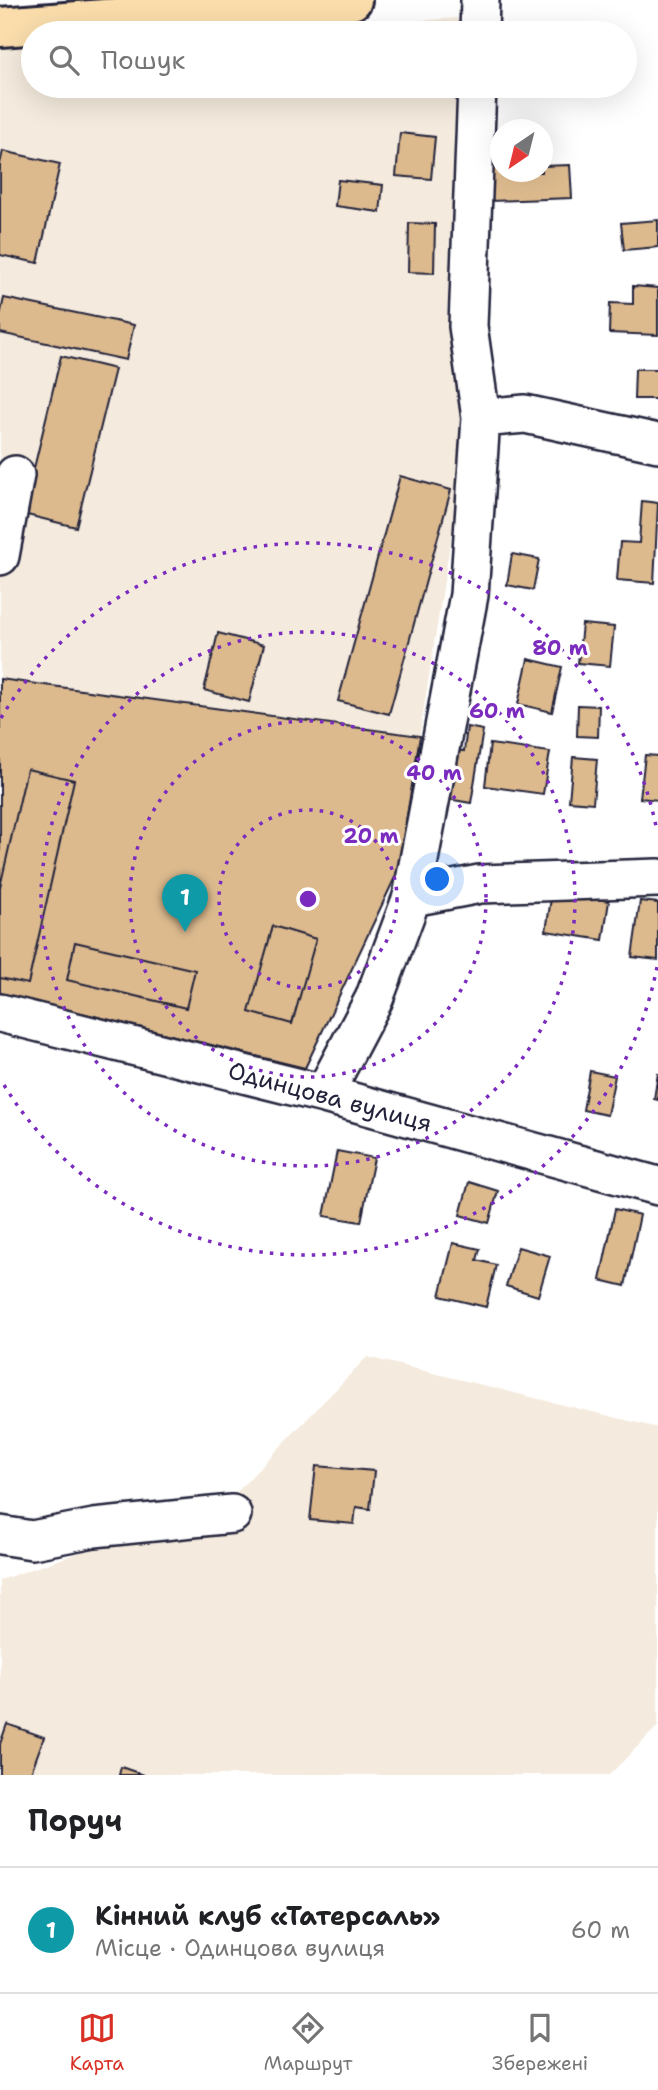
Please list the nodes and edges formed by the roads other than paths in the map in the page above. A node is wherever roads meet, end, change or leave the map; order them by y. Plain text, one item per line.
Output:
1 (352, 0) edge
2 (480, 0) edge
3 (78, 21) edge
4 (479, 21) edge
5 (21, 25) edge
6 (0, 27) edge
7 (477, 98) edge
8 (481, 418) junction
9 (658, 443) edge
10 (15, 475) dead end
11 (0, 556) edge
12 (658, 878) edge
13 (412, 897) junction
14 (0, 1013) edge
15 (324, 1094) junction
16 (658, 1186) edge
17 (232, 1514) dead end
18 (0, 1535) edge

1 - 3 main road
2 - 4 street
5 - 6 main road
7 - 8 street
8 - 9 street
8 - 13 street
10 - 11 street
12 - 13 street
13 - 15 street
14 - 15 street, Одинцова вулиця
15 - 16 street, Одинцова вулиця
17 - 18 street

